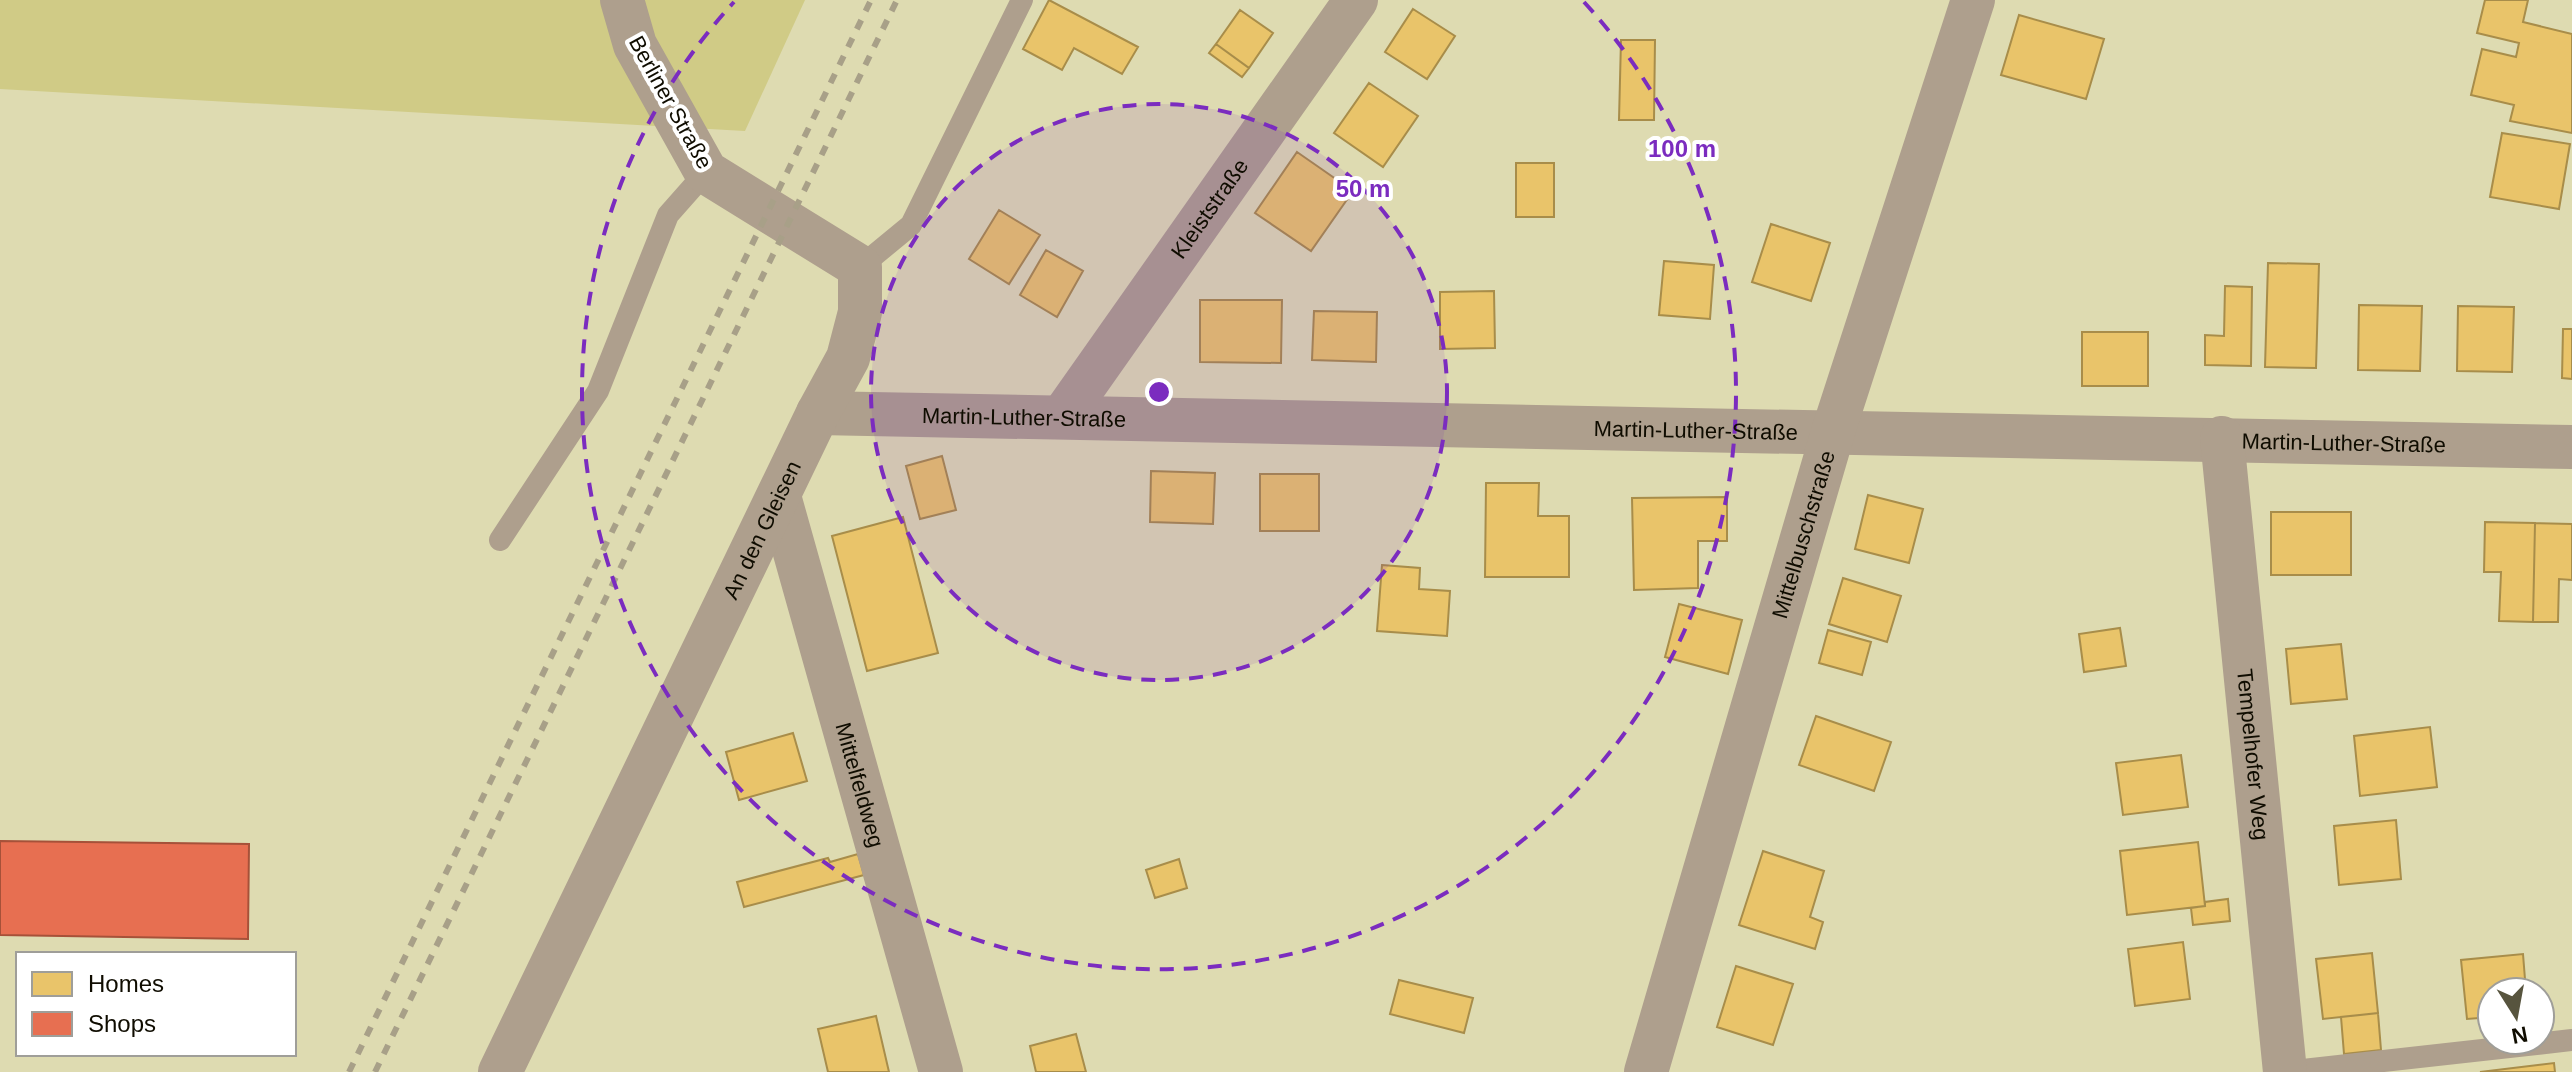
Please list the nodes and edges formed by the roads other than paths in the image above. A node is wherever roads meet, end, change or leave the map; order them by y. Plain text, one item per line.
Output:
1 (622, 0) edge
2 (1022, 0) edge
3 (1356, 0) edge
4 (1973, 0) edge
5 (706, 172) junction
6 (860, 267) junction
7 (818, 413) junction
8 (1063, 416) junction
9 (1833, 432) junction
10 (2222, 438) junction
11 (2572, 447) edge
12 (779, 496) junction
13 (500, 540) dead end
14 (2572, 1040) edge
15 (500, 1072) edge
16 (941, 1072) edge
17 (1646, 1072) edge
18 (2285, 1072) edge

1 - 5 street, Berliner Straße
2 - 6 lane
3 - 8 street, Kleiststraße
4 - 9 street, Mittelbuschstraße
5 - 6 street, Berliner Straße
5 - 13 lane
6 - 7 street, An den Gleisen
7 - 8 street, Martin-Luther-Straße
7 - 12 street, An den Gleisen
8 - 9 street, Martin-Luther-Straße
9 - 10 street, Martin-Luther-Straße
9 - 17 street, Mittelbuschstraße
10 - 11 street, Martin-Luther-Straße
10 - 18 street, Tempelhofer Weg
12 - 15 street, An den Gleisen
12 - 16 street, Mittelfeldweg
14 - 18 lane

